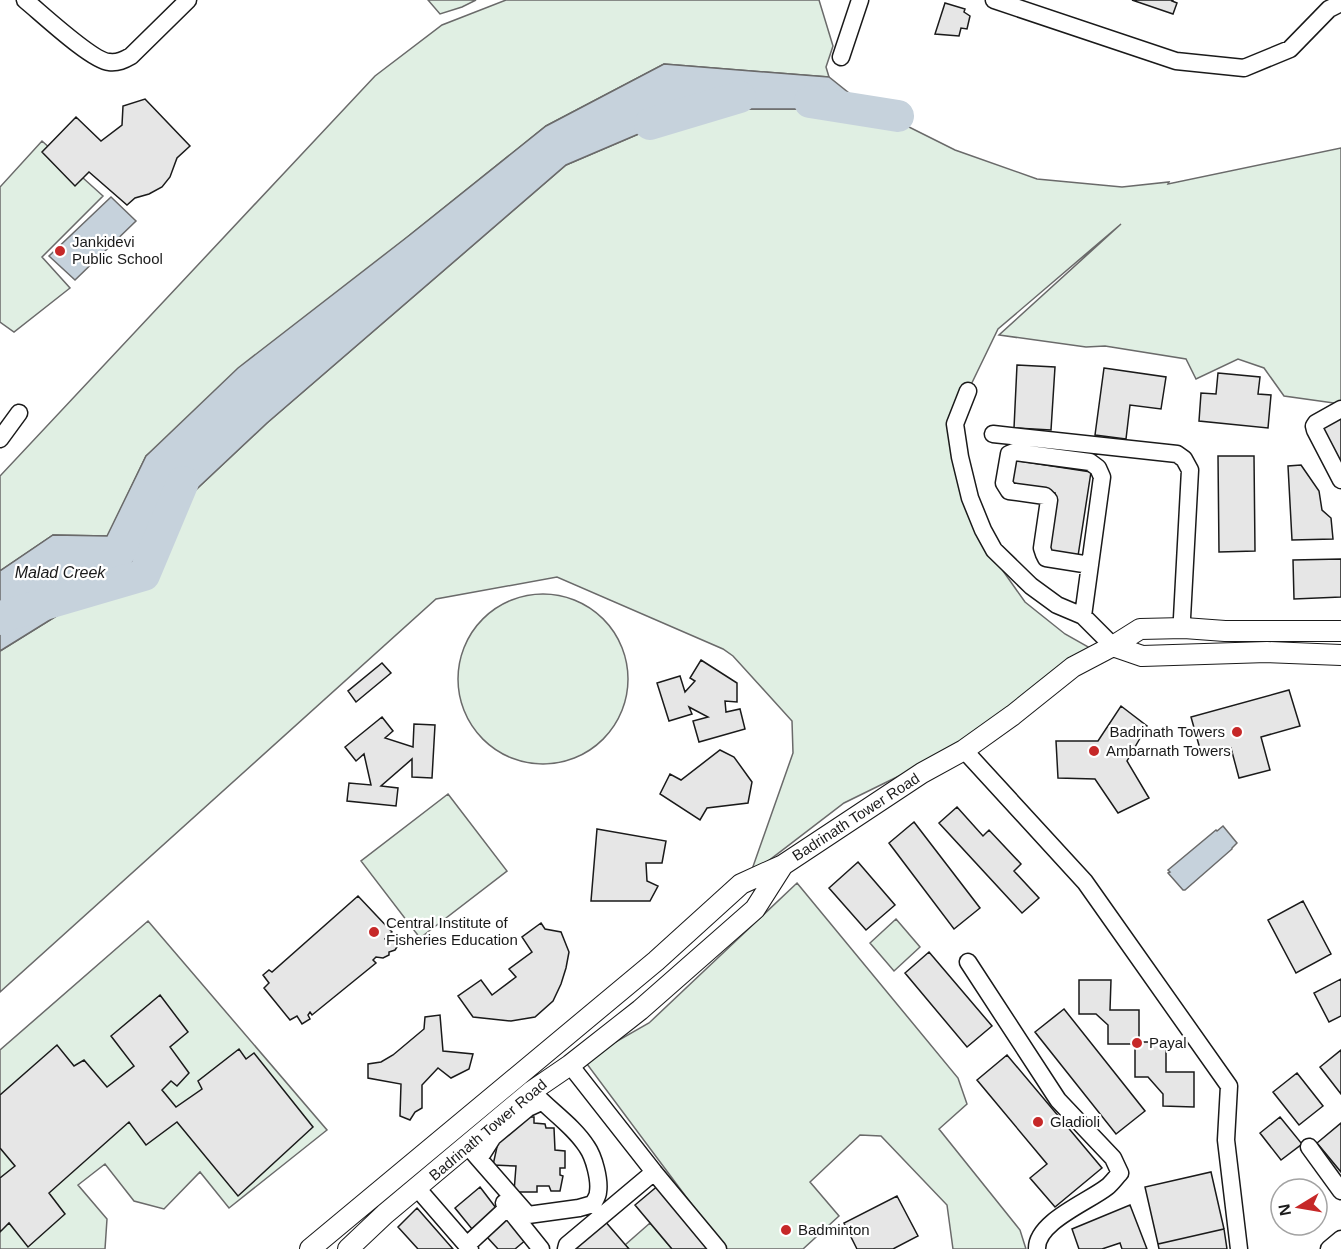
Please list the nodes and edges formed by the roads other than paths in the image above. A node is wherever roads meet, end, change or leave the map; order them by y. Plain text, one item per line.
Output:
1 (25, 0) edge
2 (188, 0) edge
3 (860, 0) edge
4 (994, 0) edge
5 (1341, 3) edge
6 (841, 57) dead end
7 (968, 391) dead end
8 (1341, 409) edge
9 (19, 413) dead end
10 (993, 434) dead end
11 (0, 439) edge
12 (1341, 480) edge
13 (1090, 565) junction
14 (1083, 616) junction
15 (1184, 628) junction
16 (1341, 631) edge
17 (1113, 646) junction
18 (1341, 655) edge
19 (964, 750) junction
20 (783, 865) junction
21 (968, 962) dead end
22 (570, 1065) junction
23 (536, 1096) junction
24 (1309, 1147) dead end
25 (469, 1152) junction
26 (654, 1172) junction
27 (417, 1188) junction
28 (1341, 1191) edge
29 (507, 1208) junction
30 (348, 1216) junction
31 (1341, 1239) edge
32 (361, 1245) edge
33 (469, 1247) edge
34 (537, 1247) edge
35 (310, 1249) edge
36 (566, 1249) edge
37 (718, 1249) edge
38 (1037, 1249) edge
39 (1239, 1249) edge
40 (1329, 1249) edge

1 - 2 street
3 - 6 street
4 - 5 street
7 - 14 street
8 - 12 street
9 - 11 street
10 - 15 street
13 - 13 street
13 - 14 street
14 - 17 street
15 - 16 street, Badrinath Tower Road
15 - 17 street, Badrinath Tower Road
17 - 18 street
17 - 19 street, Badrinath Tower Road
19 - 20 street, Badrinath Tower Road
19 - 39 street
20 - 22 street, Badrinath Tower Road
20 - 30 street
21 - 38 street
22 - 23 street, Badrinath Tower Road
22 - 26 street
23 - 25 street, Badrinath Tower Road
23 - 25 street
24 - 28 street
25 - 27 street, Badrinath Tower Road
25 - 29 street
26 - 36 street
26 - 37 street
27 - 32 street, Badrinath Tower Road
27 - 33 street
29 - 33 street
29 - 34 street
30 - 32 street
30 - 35 street
31 - 40 street

